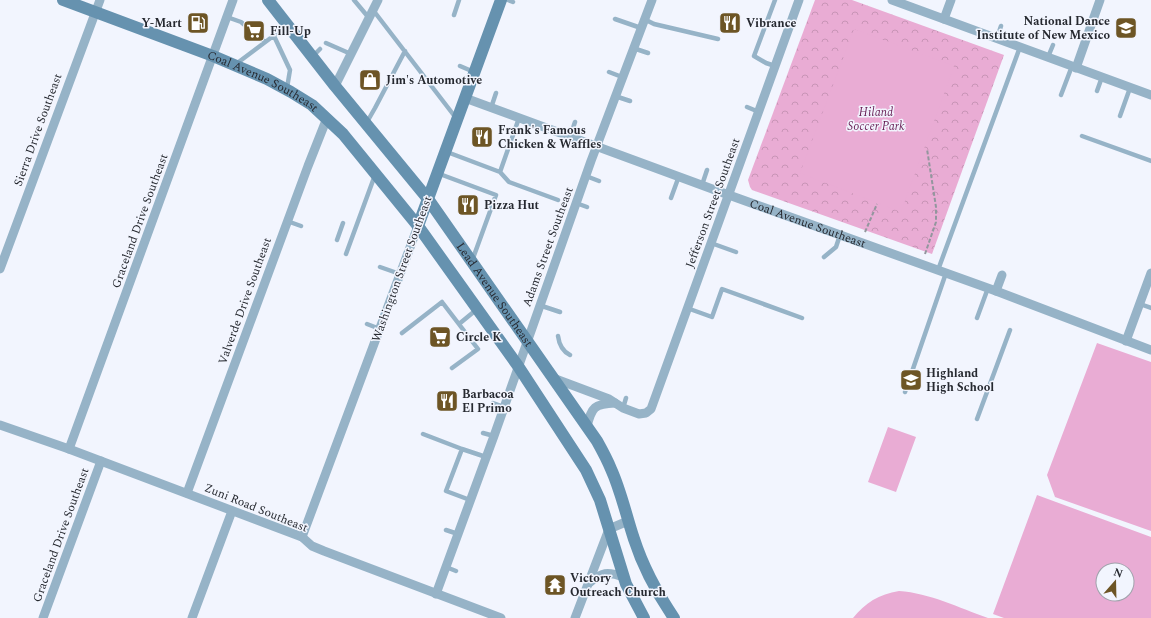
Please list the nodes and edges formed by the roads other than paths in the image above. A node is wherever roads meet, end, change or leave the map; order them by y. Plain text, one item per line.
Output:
1 (62, 0) edge
2 (100, 0) edge
3 (233, 0) edge
4 (268, 0) edge
5 (354, 0) edge
6 (378, 0) edge
7 (459, 0) edge
8 (501, 0) edge
9 (652, 0) edge
10 (775, 0) edge
11 (800, 0) edge
12 (892, 0) edge
13 (951, 0) edge
14 (1098, 1) edge
15 (95, 12) junction
16 (371, 14) junction
17 (454, 15) dead end
18 (226, 17) junction
19 (615, 19) dead end
20 (944, 19) junction
21 (643, 24) junction
22 (288, 25) junction
23 (1001, 26) dead end
24 (274, 36) junction
25 (996, 38) junction
26 (718, 39) dead end
27 (265, 42) junction
28 (326, 43) dead end
29 (1053, 45) dead end
30 (1020, 47) junction
31 (633, 48) junction
32 (404, 51) junction
33 (648, 53) dead end
34 (351, 54) junction
35 (213, 56) junction
36 (1048, 58) junction
37 (235, 65) junction
38 (460, 66) dead end
39 (775, 66) junction
40 (1074, 67) junction
41 (474, 72) junction
42 (609, 72) dead end
43 (622, 77) junction
44 (1102, 78) junction
45 (335, 86) junction
46 (1130, 88) junction
47 (286, 89) junction
48 (1097, 91) dead end
49 (496, 93) dead end
50 (1061, 95) dead end
51 (1151, 95) edge
52 (615, 96) junction
53 (465, 98) junction
54 (630, 101) dead end
55 (491, 108) junction
56 (747, 108) dead end
57 (759, 112) junction
58 (1120, 116) dead end
59 (327, 118) junction
60 (519, 118) junction
61 (457, 120) junction
62 (575, 122) dead end
63 (366, 123) junction
64 (1082, 136) dead end
65 (570, 137) junction
66 (597, 146) junction
67 (445, 151) junction
68 (1151, 161) edge
69 (707, 170) dead end
70 (500, 172) junction
71 (437, 173) junction
72 (375, 174) junction
73 (586, 176) junction
74 (679, 176) junction
75 (599, 180) dead end
76 (702, 185) junction
77 (729, 195) junction
78 (671, 198) dead end
79 (428, 200) junction
80 (558, 200) dead end
81 (576, 203) junction
82 (587, 207) dead end
83 (287, 222) junction
84 (343, 223) dead end
85 (300, 226) dead end
86 (418, 226) junction
87 (840, 235) junction
88 (337, 240) dead end
89 (711, 243) junction
90 (736, 252) dead end
91 (346, 254) dead end
92 (824, 257) dead end
93 (472, 262) junction
94 (380, 267) dead end
95 (0, 269) edge
96 (942, 272) junction
97 (1151, 273) edge
98 (400, 274) junction
99 (1002, 274) dead end
100 (992, 290) junction
101 (1140, 304) junction
102 (539, 305) junction
103 (687, 308) junction
104 (1151, 308) edge
105 (477, 309) junction
106 (560, 312) dead end
107 (802, 318) dead end
108 (977, 318) dead end
109 (367, 324) dead end
110 (459, 324) junction
111 (380, 329) junction
112 (1010, 330) dead end
113 (402, 333) dead end
114 (558, 336) dead end
115 (1126, 341) junction
116 (527, 342) junction
117 (1151, 350) edge
118 (570, 355) dead end
119 (518, 366) junction
120 (452, 368) dead end
121 (553, 378) junction
122 (905, 392) dead end
123 (626, 398) dead end
124 (493, 403) dead end
125 (615, 403) junction
126 (504, 407) junction
127 (623, 408) junction
128 (978, 419) dead end
129 (0, 425) edge
130 (587, 426) junction
131 (484, 433) dead end
132 (423, 434) dead end
133 (494, 436) junction
134 (69, 449) junction
135 (462, 449) junction
136 (486, 457) junction
137 (101, 461) junction
138 (187, 493) junction
139 (470, 500) junction
140 (232, 511) junction
141 (628, 521) junction
142 (609, 529) junction
143 (446, 530) dead end
144 (458, 534) junction
145 (302, 537) junction
146 (446, 567) junction
147 (456, 571) dead end
148 (624, 577) junction
149 (588, 584) junction
150 (436, 594) junction
151 (43, 618) edge
152 (192, 618) edge
153 (501, 618) edge
154 (575, 618) edge
155 (644, 618) edge
156 (674, 618) edge

1 - 15 main road, Coal Avenue Southeast
2 - 15 street, Sierra Drive Southeast
3 - 18 street, Graceland Drive Southeast
4 - 22 main road, Lead Avenue Southeast
5 - 16 lane
6 - 16 street
7 - 17 lane
8 - 41 main road, Washington Street Southeast
9 - 21 street, Adams Street Southeast
10 - 39 lane
11 - 39 street, Jefferson Street Southeast
12 - 20 street
13 - 20 street
14 - 40 street
15 - 35 main road, Coal Avenue Southeast
15 - 95 street, Sierra Drive Southeast
16 - 32 lane
16 - 34 street
18 - 27 lane
18 - 35 street, Graceland Drive Southeast
19 - 21 lane
20 - 25 street
21 - 26 lane
21 - 31 street, Adams Street Southeast
22 - 24 lane
22 - 45 main road, Lead Avenue Southeast
23 - 25 lane
24 - 27 lane
24 - 47 lane
25 - 30 street
27 - 37 lane
28 - 34 lane
29 - 36 lane
30 - 36 street
30 - 96 lane
31 - 33 lane
31 - 43 street, Adams Street Southeast
32 - 61 lane
32 - 63 lane
34 - 45 street
35 - 37 main road, Coal Avenue Southeast
35 - 134 street, Graceland Drive Southeast
36 - 40 street
37 - 47 main road, Coal Avenue Southeast
38 - 41 lane
39 - 57 street, Jefferson Street Southeast
40 - 44 street
40 - 50 lane
41 - 53 main road, Washington Street Southeast
42 - 43 lane
43 - 52 street, Adams Street Southeast
44 - 46 street
44 - 48 lane
45 - 63 main road, Lead Avenue Southeast
46 - 51 street
46 - 58 lane
47 - 59 main road, Coal Avenue Southeast
49 - 55 lane
52 - 54 lane
52 - 66 street, Adams Street Southeast
53 - 55 street, Coal Avenue Southeast
53 - 61 main road, Washington Street Southeast
55 - 60 street, Coal Avenue Southeast
56 - 57 lane
57 - 77 street, Jefferson Street Southeast
59 - 72 main road, Coal Avenue Southeast
59 - 83 street, Valverde Drive Southeast
60 - 65 street, Coal Avenue Southeast
60 - 70 lane
61 - 67 main road, Washington Street Southeast
62 - 65 lane
63 - 79 main road, Lead Avenue Southeast
64 - 68 lane
65 - 66 street, Coal Avenue Southeast
66 - 73 street, Adams Street Southeast
66 - 74 street, Coal Avenue Southeast
67 - 70 lane
67 - 71 main road, Washington Street Southeast
69 - 76 lane
70 - 80 lane
71 - 79 main road, Washington Street Southeast
71 - 93 lane
72 - 86 main road, Coal Avenue Southeast
72 - 91 lane
73 - 75 lane
73 - 81 street, Adams Street Southeast
74 - 76 street, Coal Avenue Southeast
74 - 78 lane
76 - 77 street, Coal Avenue Southeast
77 - 87 street, Coal Avenue Southeast
77 - 89 street, Jefferson Street Southeast
79 - 86 main road, Washington Street Southeast
79 - 93 main road, Lead Avenue Southeast
81 - 82 lane
81 - 102 street, Adams Street Southeast
83 - 85 lane
83 - 138 street, Valverde Drive Southeast
84 - 88 lane
86 - 98 street, Washington Street Southeast
86 - 105 main road, Lead Avenue Southeast
87 - 92 lane
87 - 96 street, Coal Avenue Southeast
89 - 90 lane
89 - 103 street, Jefferson Street Southeast
93 - 116 main road, Lead Avenue Southeast
94 - 98 lane
96 - 100 street, Coal Avenue Southeast
96 - 122 lane
97 - 101 street
98 - 111 street, Washington Street Southeast
99 - 100 street
100 - 108 lane
100 - 115 street, Coal Avenue Southeast
101 - 104 lane
101 - 115 street
102 - 106 lane
102 - 116 street, Adams Street Southeast
103 - 107 lane
103 - 127 street, Jefferson Street Southeast
105 - 110 lane
105 - 119 main road, Lead Avenue Southeast
109 - 111 lane
110 - 113 lane
110 - 120 lane
111 - 145 street, Washington Street Southeast
112 - 128 lane
114 - 118 lane
115 - 117 street, Coal Avenue Southeast
116 - 119 street, Adams Street Southeast
116 - 121 main road, Lead Avenue Southeast
119 - 126 street, Adams Street Southeast
119 - 142 main road, Lead Avenue Southeast
121 - 125 street
121 - 130 main road, Lead Avenue Southeast
123 - 127 lane
124 - 126 lane
125 - 127 street
125 - 130 street
126 - 133 street, Adams Street Southeast
129 - 134 street, Zuni Road Southeast
130 - 141 main road, Lead Avenue Southeast
131 - 133 lane
132 - 135 lane
133 - 136 street, Adams Street Southeast
134 - 137 street, Zuni Road Southeast
135 - 136 lane
135 - 139 lane
136 - 139 street, Adams Street Southeast
137 - 138 street, Zuni Road Southeast
137 - 151 street, Graceland Drive Southeast
138 - 140 street, Zuni Road Southeast
139 - 144 street, Adams Street Southeast
140 - 145 street, Zuni Road Southeast
140 - 152 street
141 - 142 street
141 - 156 main road, Lead Avenue Southeast
142 - 148 main road, Lead Avenue Southeast
142 - 149 street
143 - 144 lane
144 - 146 street, Adams Street Southeast
145 - 150 street, Zuni Road Southeast
146 - 147 lane
146 - 150 street, Adams Street Southeast
148 - 149 street
148 - 155 main road, Lead Avenue Southeast
149 - 154 street
150 - 153 street, Zuni Road Southeast

